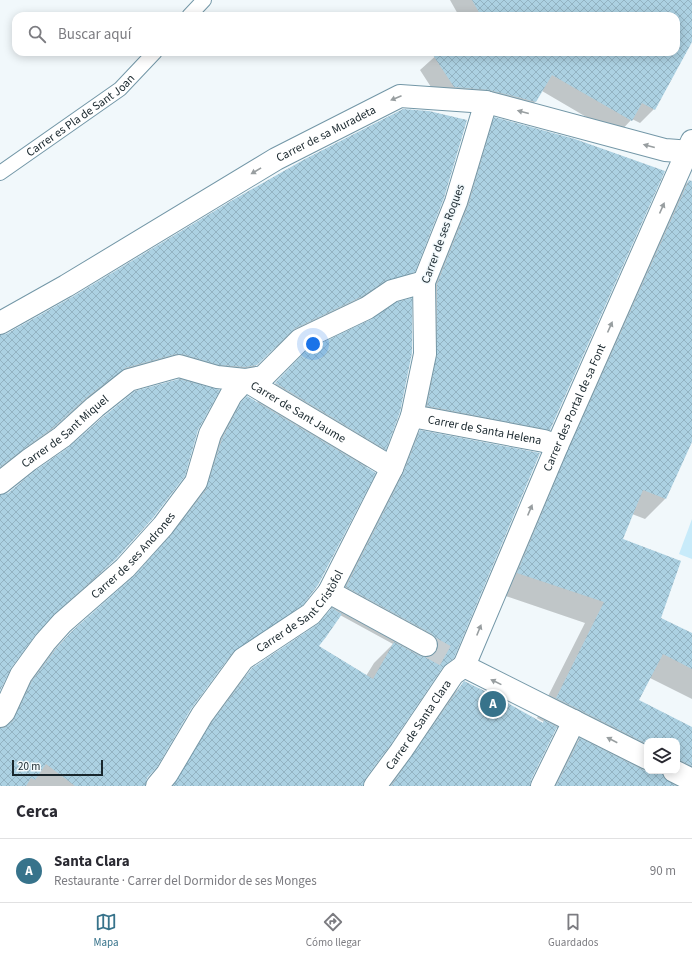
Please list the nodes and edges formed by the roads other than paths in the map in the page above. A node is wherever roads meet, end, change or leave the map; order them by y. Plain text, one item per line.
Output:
1 (204, 0) edge
2 (193, 12) edge
3 (151, 56) edge
4 (486, 102) junction
5 (690, 148) edge
6 (0, 173) edge
7 (424, 282) junction
8 (0, 323) edge
9 (129, 380) joint
10 (245, 380) junction
11 (412, 416) junction
12 (557, 446) junction
13 (392, 468) junction
14 (0, 483) edge
15 (329, 592) junction
16 (426, 645) tunnel mouth
17 (464, 666) junction
18 (0, 716) edge
19 (574, 721) junction
20 (644, 756) edge
21 (679, 774) edge
22 (692, 781) edge
23 (157, 786) edge
24 (375, 786) edge
25 (542, 786) edge
26 (690, 786) edge

1 - 2 lane
3 - 6 lane, Carrer es Pla de Sant Joan
5 -> 4 street, Carrer de sa Muradeta
4 - 7 street, Carrer de ses Roques
4 -> 8 street, Carrer de sa Muradeta
12 -> 5 street, Carrer des Portal de sa Font
7 - 10 street
7 - 11 street, Carrer de ses Roques
9 - 10 street, Carrer de Sant Jaume
9 - 14 street, Carrer de Sant Miquel
10 - 13 street, Carrer de Sant Jaume
10 - 18 street, Carrer de ses Andrones
11 - 12 street, Carrer de Santa Helena
11 - 13 street, Carrer de Sant Cristòfol
17 -> 12 street, Carrer des Portal de sa Font
13 - 15 street, Carrer de Sant Cristòfol
15 - 16 street
15 - 23 street, Carrer de Sant Cristòfol
19 -> 17 street
17 - 24 street, Carrer de Santa Clara
20 -> 19 street
19 - 25 street
21 - 22 street
22 - 26 street

